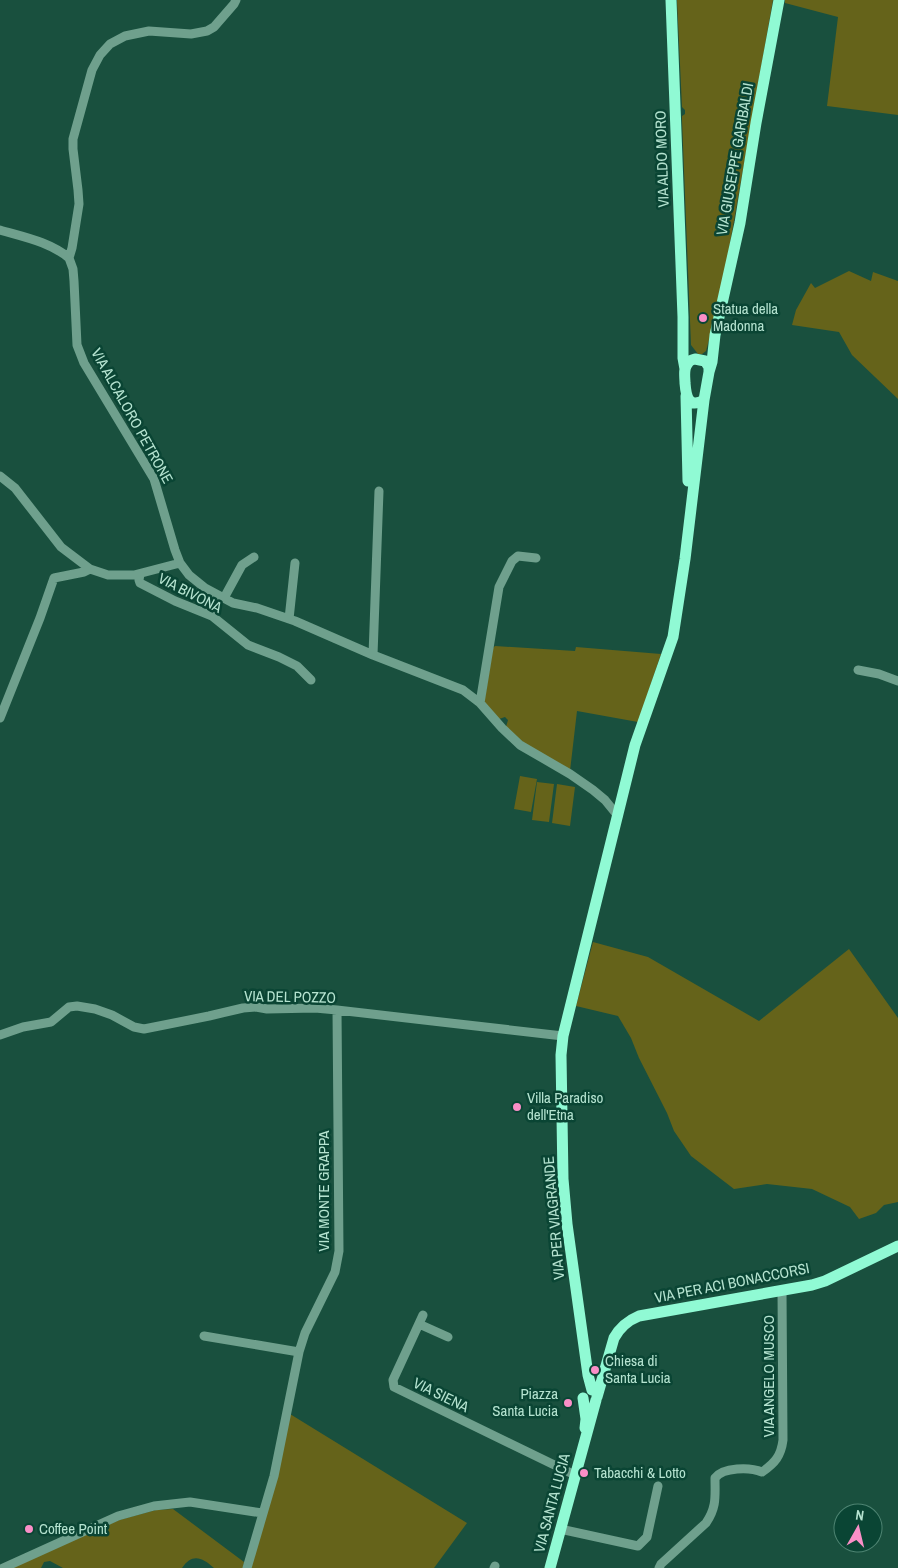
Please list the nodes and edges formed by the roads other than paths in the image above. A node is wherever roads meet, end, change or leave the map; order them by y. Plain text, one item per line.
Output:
1 (236, 0) edge
2 (671, 0) edge
3 (779, 0) edge
4 (0, 230) edge
5 (69, 258) junction
6 (683, 317) junction
7 (718, 323) junction
8 (699, 359) junction
9 (685, 369) junction
10 (709, 372) junction
11 (686, 396) junction
12 (704, 400) junction
13 (0, 476) edge
14 (379, 491) dead end
15 (254, 557) dead end
16 (536, 558) dead end
17 (294, 563) dead end
18 (180, 564) junction
19 (90, 569) junction
20 (140, 574) junction
21 (224, 598) junction
22 (289, 619) junction
23 (670, 650) junction
24 (373, 655) junction
25 (858, 670) dead end
26 (311, 680) dead end
27 (898, 681) edge
28 (480, 703) junction
29 (0, 718) edge
30 (618, 816) junction
31 (336, 1010) junction
32 (0, 1035) edge
33 (563, 1036) junction
34 (898, 1246) edge
35 (782, 1290) junction
36 (424, 1315) dead end
37 (419, 1324) junction
38 (204, 1336) dead end
39 (448, 1337) dead end
40 (299, 1352) junction
41 (591, 1395) junction
42 (575, 1475) junction
43 (658, 1486) dead end
44 (262, 1513) junction
45 (560, 1529) junction
46 (3, 1568) edge
47 (247, 1568) edge
48 (550, 1568) edge
49 (659, 1568) edge

1 - 5 street, VIA ALCALORO PETRONE
2 - 6 main road, VIA ALDO MORO
3 - 7 main road, VIA GIUSEPPE GARIBALDI
4 - 5 street
5 - 18 street, VIA ALCALORO PETRONE
6 - 8 main road
6 - 9 main road
7 - 8 main road
7 - 10 main road
8 - 9 main road
8 - 10 main road
9 - 11 main road
10 - 12 main road
11 - 12 main road
11 - 23 main road
12 - 23 main road
13 - 19 street
14 - 24 street
15 - 21 street
16 - 28 street
17 - 22 street
18 - 20 street
18 - 21 street
19 - 20 street
19 - 29 street
20 - 26 street, VIA BIVONA
21 - 22 street
22 - 24 street
23 - 30 main road
24 - 28 street
25 - 27 street
28 - 30 street
30 - 33 main road, VIA PER VIAGRANDE
31 - 32 street, VIA DEL POZZO
31 - 33 street, VIA DEL POZZO
31 - 40 street, VIA MONTE GRAPPA
33 - 41 main road, VIA PER VIAGRANDE
34 - 35 main road, VIA PER ACI BONACCORSI
35 - 41 main road, VIA PER ACI BONACCORSI
35 - 49 street, VIA ANGELO MUSCO
36 - 37 street, VIA SIENA
37 - 39 street
37 - 42 street, VIA SIENA
38 - 40 street
40 - 44 street, VIA MONTE GRAPPA
41 - 42 main road, VIA SANTA LUCIA
42 - 45 main road, VIA SANTA LUCIA
43 - 45 street
44 - 46 street
44 - 47 street, VIA MONTE GRAPPA
45 - 48 main road, VIA SANTA LUCIA

